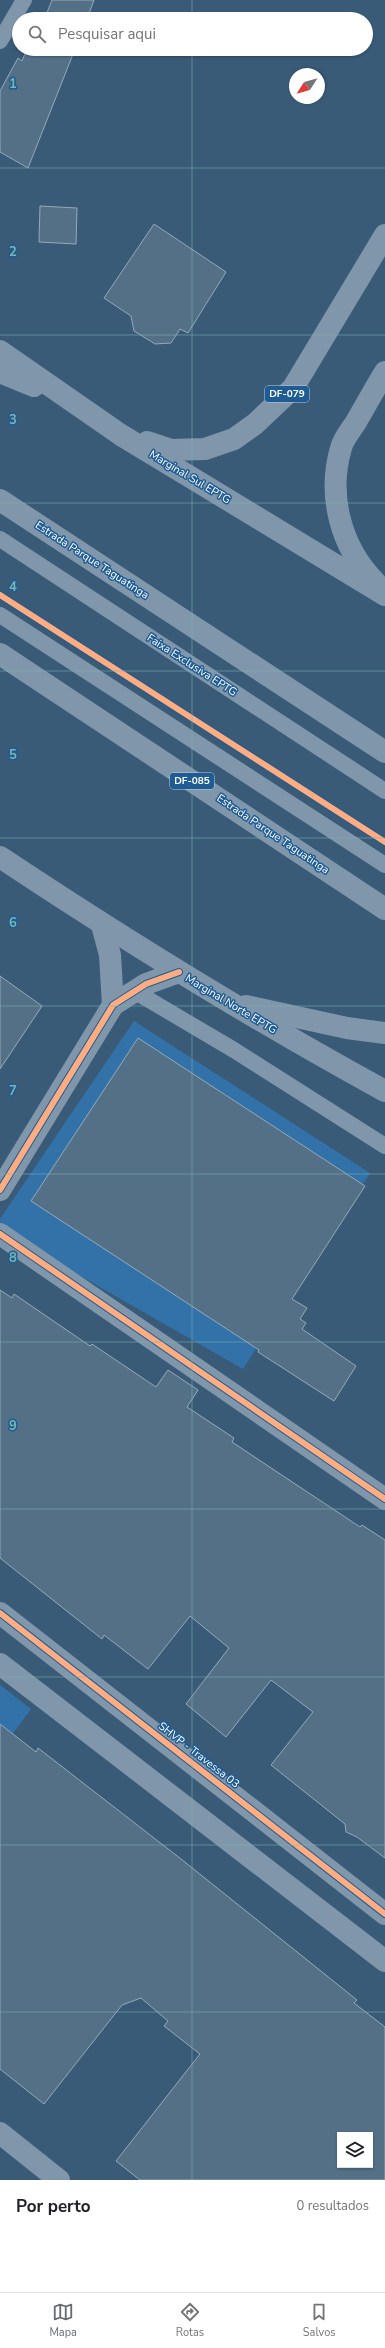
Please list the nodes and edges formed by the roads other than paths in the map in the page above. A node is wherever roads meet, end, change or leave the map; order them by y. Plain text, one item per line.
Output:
1 (24, 0) edge
2 (17, 12) edge
3 (12, 20) edge
4 (0, 41) edge
5 (385, 235) edge
6 (0, 352) edge
7 (0, 372) edge
8 (385, 372) edge
9 (72, 401) junction
10 (121, 434) junction
11 (0, 500) edge
12 (0, 539) edge
13 (385, 594) edge
14 (0, 615) edge
15 (0, 654) edge
16 (385, 752) edge
17 (385, 792) edge
18 (0, 857) edge
19 (385, 865) edge
20 (385, 909) edge
21 (102, 925) junction
22 (179, 972) junction
23 (134, 991) junction
24 (227, 1002) junction
25 (113, 1005) junction
26 (385, 1032) edge
27 (385, 1091) edge
28 (385, 1146) edge
29 (0, 1190) edge
30 (0, 1234) edge
31 (385, 1499) edge
32 (0, 1612) edge
33 (0, 1664) edge
34 (385, 1914) edge
35 (385, 1961) edge
36 (0, 2133) edge
37 (59, 2180) edge

1 - 2 lane
3 - 4 lane
5 - 10 main road, DF-079
6 - 9 main road, Marginal Sul EPTG
7 - 9 main road
8 - 13 main road
9 - 10 main road, Marginal Sul EPTG
10 - 13 main road, Marginal Sul EPTG
11 - 16 main road, Estrada Parque Taguatinga
12 - 17 lane, Faixa Exclusiva EPTG
14 - 19 lane
15 - 20 main road, Estrada Parque Taguatinga / DF-085
18 - 21 main road, Marginal Norte EPTG
21 - 22 main road, Marginal Norte EPTG
21 - 25 main road
22 - 23 main road
22 - 24 main road, Marginal Norte EPTG
23 - 25 main road
23 - 28 lane
24 - 26 main road
24 - 27 main road, Marginal Norte EPTG
25 - 29 main road
30 - 31 main road
32 - 34 main road, SHVP - Travessa 03
33 - 35 main road
36 - 37 main road

